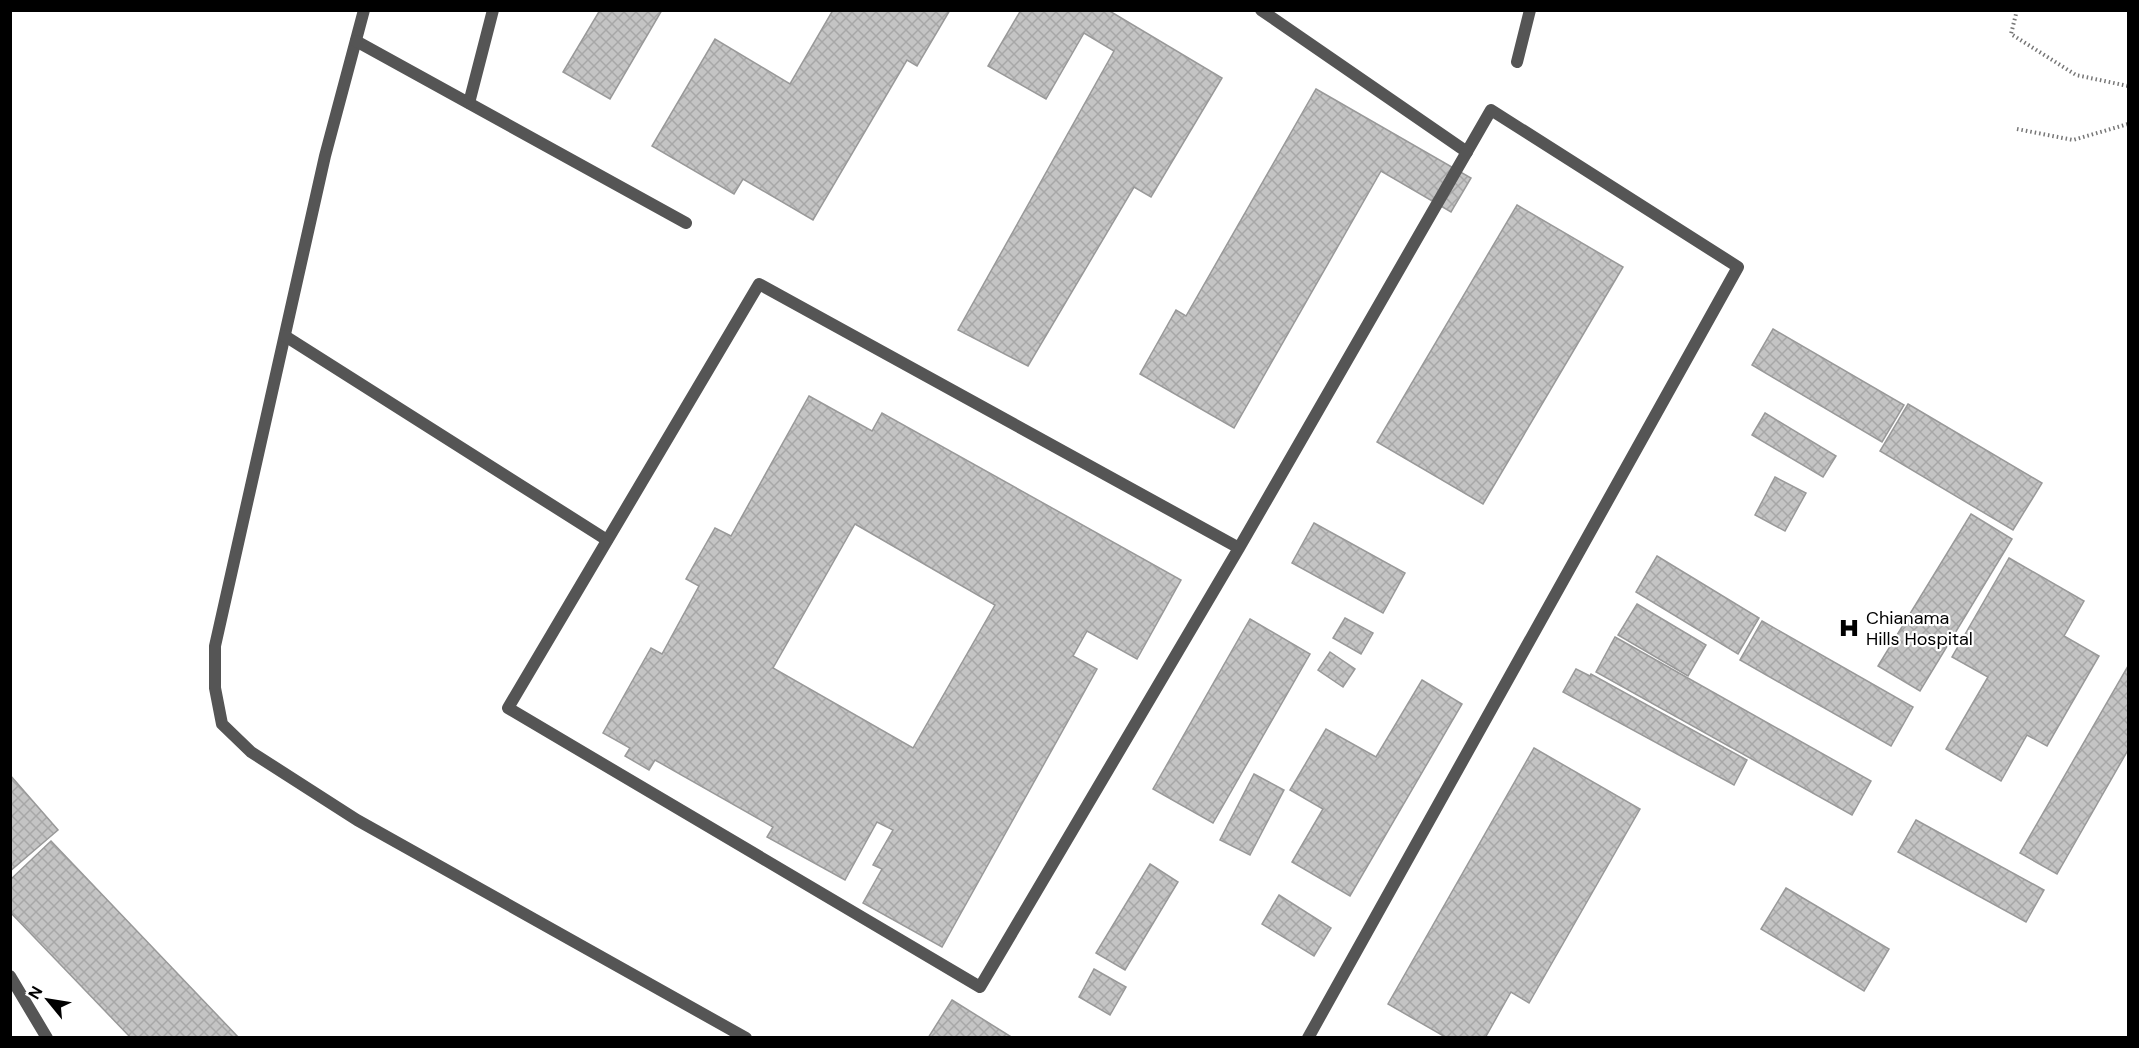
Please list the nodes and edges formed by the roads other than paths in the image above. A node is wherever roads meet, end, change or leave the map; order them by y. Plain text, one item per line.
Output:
1 (364, 10) edge
2 (493, 10) edge
3 (1262, 10) edge
4 (1530, 10) edge
5 (356, 41) junction
6 (1516, 62) dead end
7 (469, 103) junction
8 (1467, 152) junction
9 (686, 223) dead end
10 (285, 336) junction
11 (607, 540) junction
12 (1239, 548) junction
13 (10, 976) edge
14 (47, 1038) edge
15 (746, 1038) edge
16 (1308, 1038) edge

1 - 5 lane
2 - 7 lane
3 - 8 lane
4 - 6 lane
5 - 7 lane
5 - 10 lane
7 - 9 lane
8 - 12 lane
8 - 16 lane
10 - 11 lane
10 - 15 lane
11 - 12 lane
11 - 12 lane
13 - 14 lane

